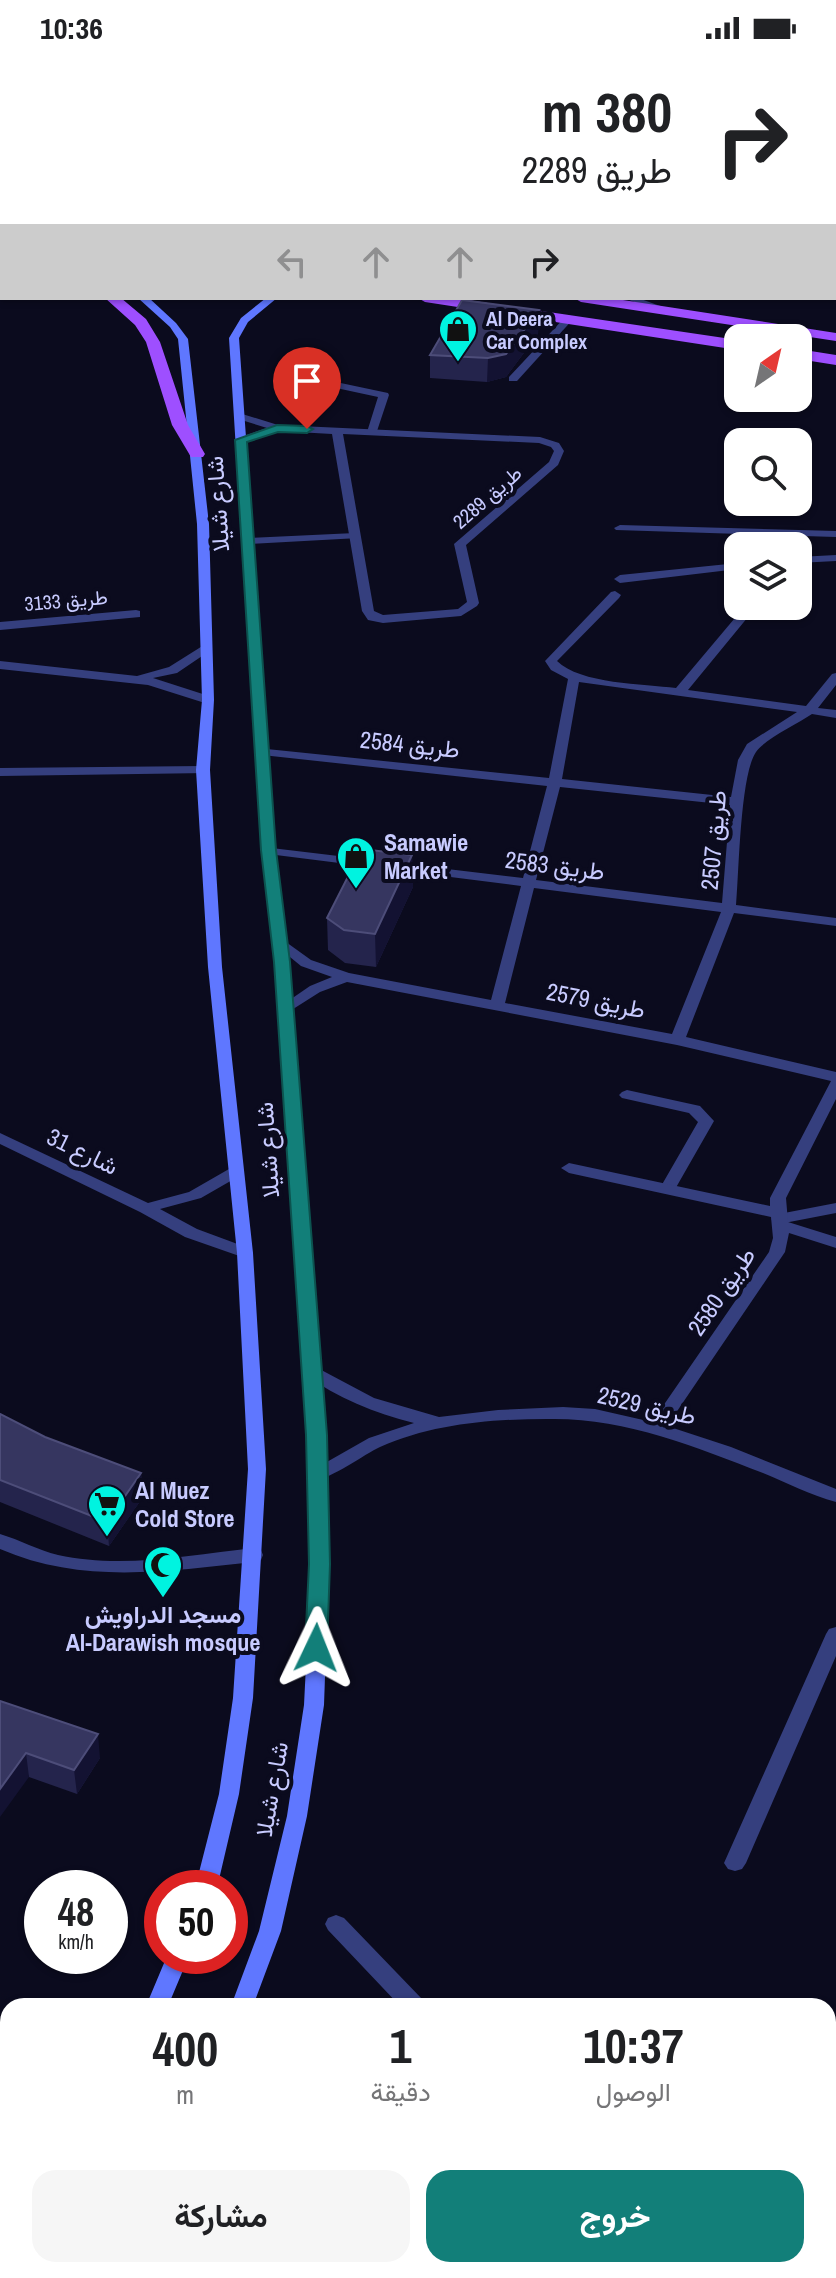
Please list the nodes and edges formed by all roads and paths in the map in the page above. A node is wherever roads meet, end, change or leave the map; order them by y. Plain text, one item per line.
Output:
1 (114, 300) edge
2 (145, 300) edge
3 (269, 300) edge
4 (440, 300) edge
5 (594, 300) edge
6 (637, 300) edge
7 (570, 317) junction
8 (726, 320) junction
9 (836, 337) edge
10 (724, 343) edge
11 (812, 356) edge
12 (836, 360) edge
13 (513, 379) dead end
14 (317, 381) dead end
15 (239, 416) junction
16 (277, 428) junction
17 (337, 431) junction
18 (372, 432) junction
19 (241, 440) junction
20 (197, 454) junction
21 (620, 528) dead end
22 (836, 534) edge
23 (355, 536) junction
24 (248, 541) junction
25 (836, 558) edge
26 (812, 559) edge
27 (724, 568) edge
28 (620, 579) dead end
29 (615, 595) dead end
30 (136, 614) dead end
31 (739, 620) edge
32 (0, 626) edge
33 (204, 649) junction
34 (0, 665) edge
35 (836, 677) edge
36 (129, 678) junction
37 (574, 678) junction
38 (680, 691) junction
39 (208, 700) junction
40 (810, 710) junction
41 (836, 714) edge
42 (262, 751) junction
43 (203, 770) junction
44 (0, 772) edge
45 (555, 781) junction
46 (737, 802) junction
47 (268, 850) junction
48 (528, 883) junction
49 (729, 908) junction
50 (836, 922) edge
51 (279, 941) junction
52 (346, 977) junction
53 (497, 1005) junction
54 (285, 1008) junction
55 (677, 1040) junction
56 (836, 1077) edge
57 (836, 1084) edge
58 (627, 1095) dead end
59 (0, 1138) edge
60 (569, 1168) dead end
61 (235, 1172) junction
62 (668, 1188) junction
63 (146, 1208) junction
64 (836, 1208) edge
65 (779, 1219) junction
66 (836, 1243) edge
67 (245, 1253) junction
68 (310, 1370) junction
69 (438, 1421) junction
70 (656, 1429) junction
71 (317, 1475) junction
72 (836, 1496) edge
73 (0, 1541) edge
74 (254, 1555) junction
75 (836, 1634) edge
76 (735, 1863) dead end
77 (210, 1870) edge
78 (336, 1924) dead end
79 (170, 1974) edge
80 (160, 1998) edge
81 (245, 1998) edge
82 (406, 1998) edge

1 - 20 main road
2 - 20 main road, شارع شيلا
3 - 15 main road, شارع شيلا
4 - 7 main road
5 - 8 main road
6 - 8 street
7 - 10 main road
7 - 13 street
8 - 9 main road
11 - 12 main road
14 - 18 street
15 - 16 street, طريق 2289
15 - 19 main road, شارع شيلا
16 - 17 street, طريق 2289
16 - 19 street, طريق 2289
17 - 18 street, طريق 2289
17 - 23 street, طريق 2289
18 - 23 street, طريق 2289
19 - 24 main road, شارع شيلا
20 - 33 main road, شارع شيلا
21 - 22 street
23 - 24 street
24 - 42 main road, شارع شيلا
25 - 26 street
27 - 28 street
29 - 37 street
30 - 32 street, طريق 3133
31 - 38 street
33 - 36 street
33 - 39 main road, شارع شيلا
34 - 36 street
35 - 40 street, طريق 2507
36 - 39 street
37 - 38 street
37 - 45 street
38 - 40 street
39 - 43 main road, شارع شيلا
40 - 41 street
40 - 46 street, طريق 2507
42 - 45 street, طريق 2584
42 - 47 main road, شارع شيلا
43 - 44 street
43 - 61 main road, شارع شيلا
45 - 46 street, طريق 2584
45 - 48 street
46 - 49 street, طريق 2507
47 - 48 street, طريق 2583
47 - 51 main road, شارع شيلا
48 - 49 street, طريق 2583
48 - 53 street
49 - 50 street, طريق 2583
49 - 55 street, طريق 2507
51 - 52 street, طريق 2579
51 - 54 main road, شارع شيلا
52 - 53 street, طريق 2579
52 - 54 street
53 - 55 street, طريق 2579
54 - 68 main road, شارع شيلا
55 - 56 street, طريق 2579
57 - 65 street, طريق 2580
58 - 62 street
59 - 63 street, شارع 31
60 - 62 street
61 - 63 street
61 - 67 main road, شارع شيلا
62 - 65 street
63 - 67 street, شارع 31
64 - 65 street
65 - 66 street
65 - 70 street, طريق 2580
67 - 74 main road, شارع شيلا
68 - 69 street, طريق 2529
68 - 71 main road, شارع شيلا
69 - 70 street, طريق 2529
69 - 71 street, طريق 2529
70 - 72 street, طريق 2529
71 - 81 main road, شارع شيلا
73 - 74 street
74 - 77 main road, شارع شيلا
75 - 76 street
78 - 82 street
79 - 80 main road

